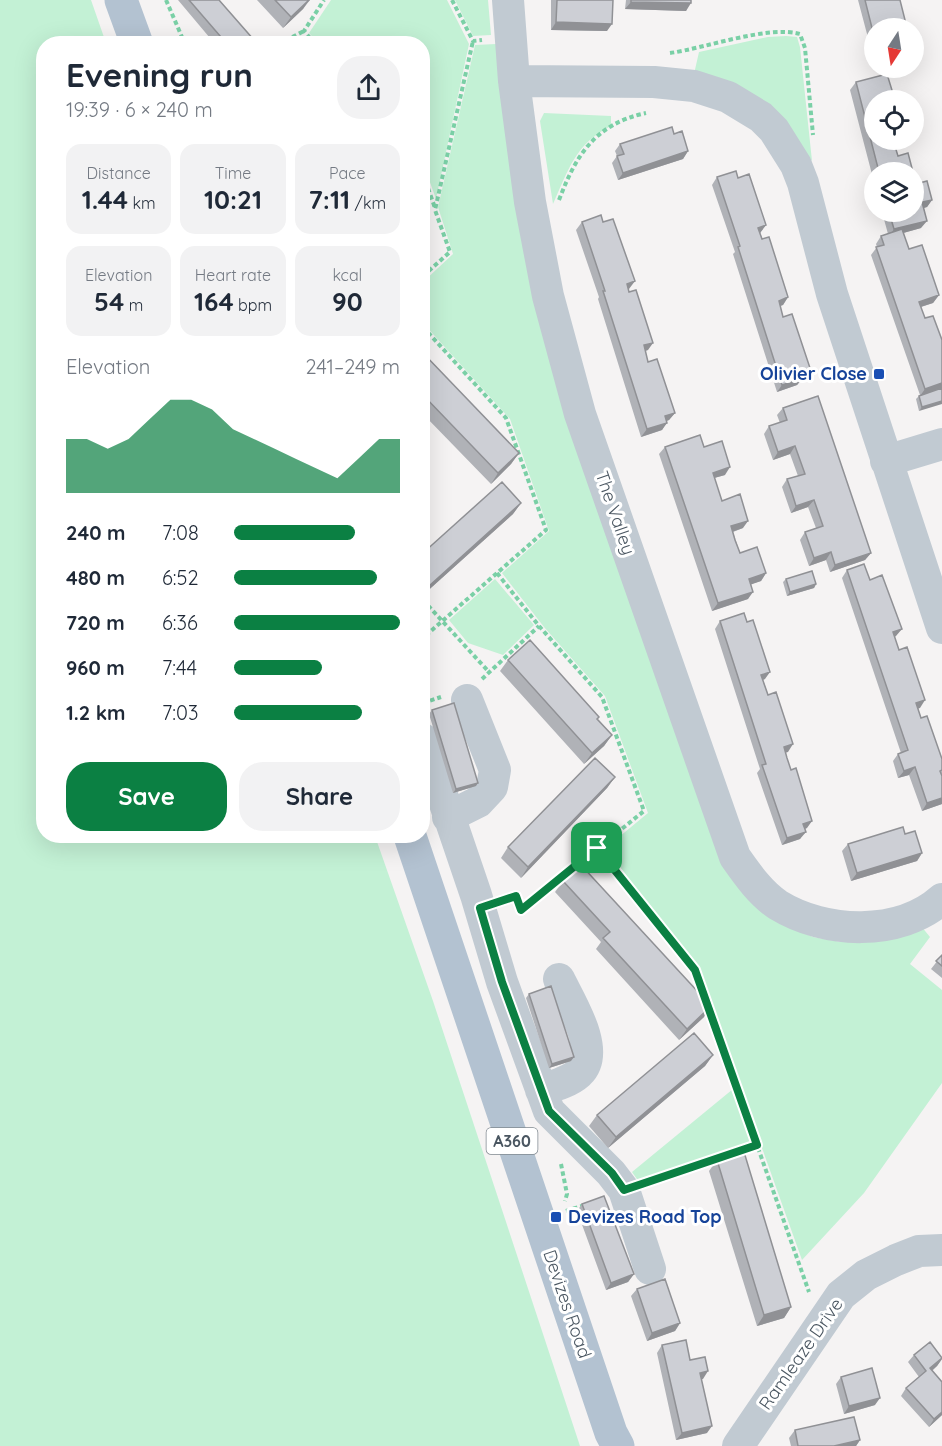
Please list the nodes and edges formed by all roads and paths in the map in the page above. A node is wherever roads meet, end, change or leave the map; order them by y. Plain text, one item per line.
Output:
1 (121, 0) edge
2 (166, 0) edge
3 (324, 0) edge
4 (452, 0) edge
5 (508, 0) edge
6 (304, 32) junction
7 (134, 36) edge
8 (182, 36) edge
9 (296, 36) edge
10 (308, 36) edge
11 (510, 38) junction
12 (473, 41) junction
13 (661, 54) dead end
14 (514, 81) junction
15 (654, 112) dead end
16 (814, 140) dead end
17 (430, 195) edge
18 (435, 210) junction
19 (532, 212) junction
20 (430, 270) edge
21 (430, 335) edge
22 (942, 444) edge
23 (886, 461) junction
24 (497, 573) junction
25 (430, 608) edge
26 (442, 621) junction
27 (539, 626) junction
28 (942, 628) edge
29 (430, 632) edge
30 (489, 672) junction
31 (461, 694) junction
32 (430, 701) edge
33 (430, 761) edge
34 (448, 817) junction
35 (412, 843) edge
36 (597, 848) junction
37 (942, 899) edge
38 (480, 908) junction
39 (492, 947) junction
40 (450, 956) junction
41 (559, 979) dead end
42 (541, 1090) junction
43 (757, 1145) junction
44 (624, 1190) junction
45 (942, 1250) edge
46 (650, 1269) dead end
47 (812, 1301) dead end
48 (618, 1446) edge
49 (738, 1446) edge

1 - 7 main road
2 - 8 path
3 - 6 path
4 - 12 path
5 - 11 street, The Valley
6 - 9 path
6 - 10 path
11 - 12 path
11 - 14 street, The Valley
12 - 18 path
13 - 16 path
14 - 19 street, The Valley
14 - 23 street
15 - 19 path
17 - 18 path
18 - 20 path
19 - 37 street, The Valley
21 - 24 path
22 - 23 street
23 - 28 street
24 - 26 path
24 - 27 path
25 - 26 path
26 - 29 path
26 - 30 path
27 - 30 path
27 - 36 path
30 - 31 path
31 - 32 path
31 - 34 street
33 - 34 street
34 - 38 street
35 - 40 main road, Devizes Road / A360
36 - 38 path
36 - 43 path
38 - 39 street
39 - 40 street
39 - 42 street
40 - 48 main road, Devizes Road / A360
41 - 42 street
42 - 44 street
43 - 44 path
43 - 47 path
44 - 46 street
45 - 49 street, Ramleaze Drive

